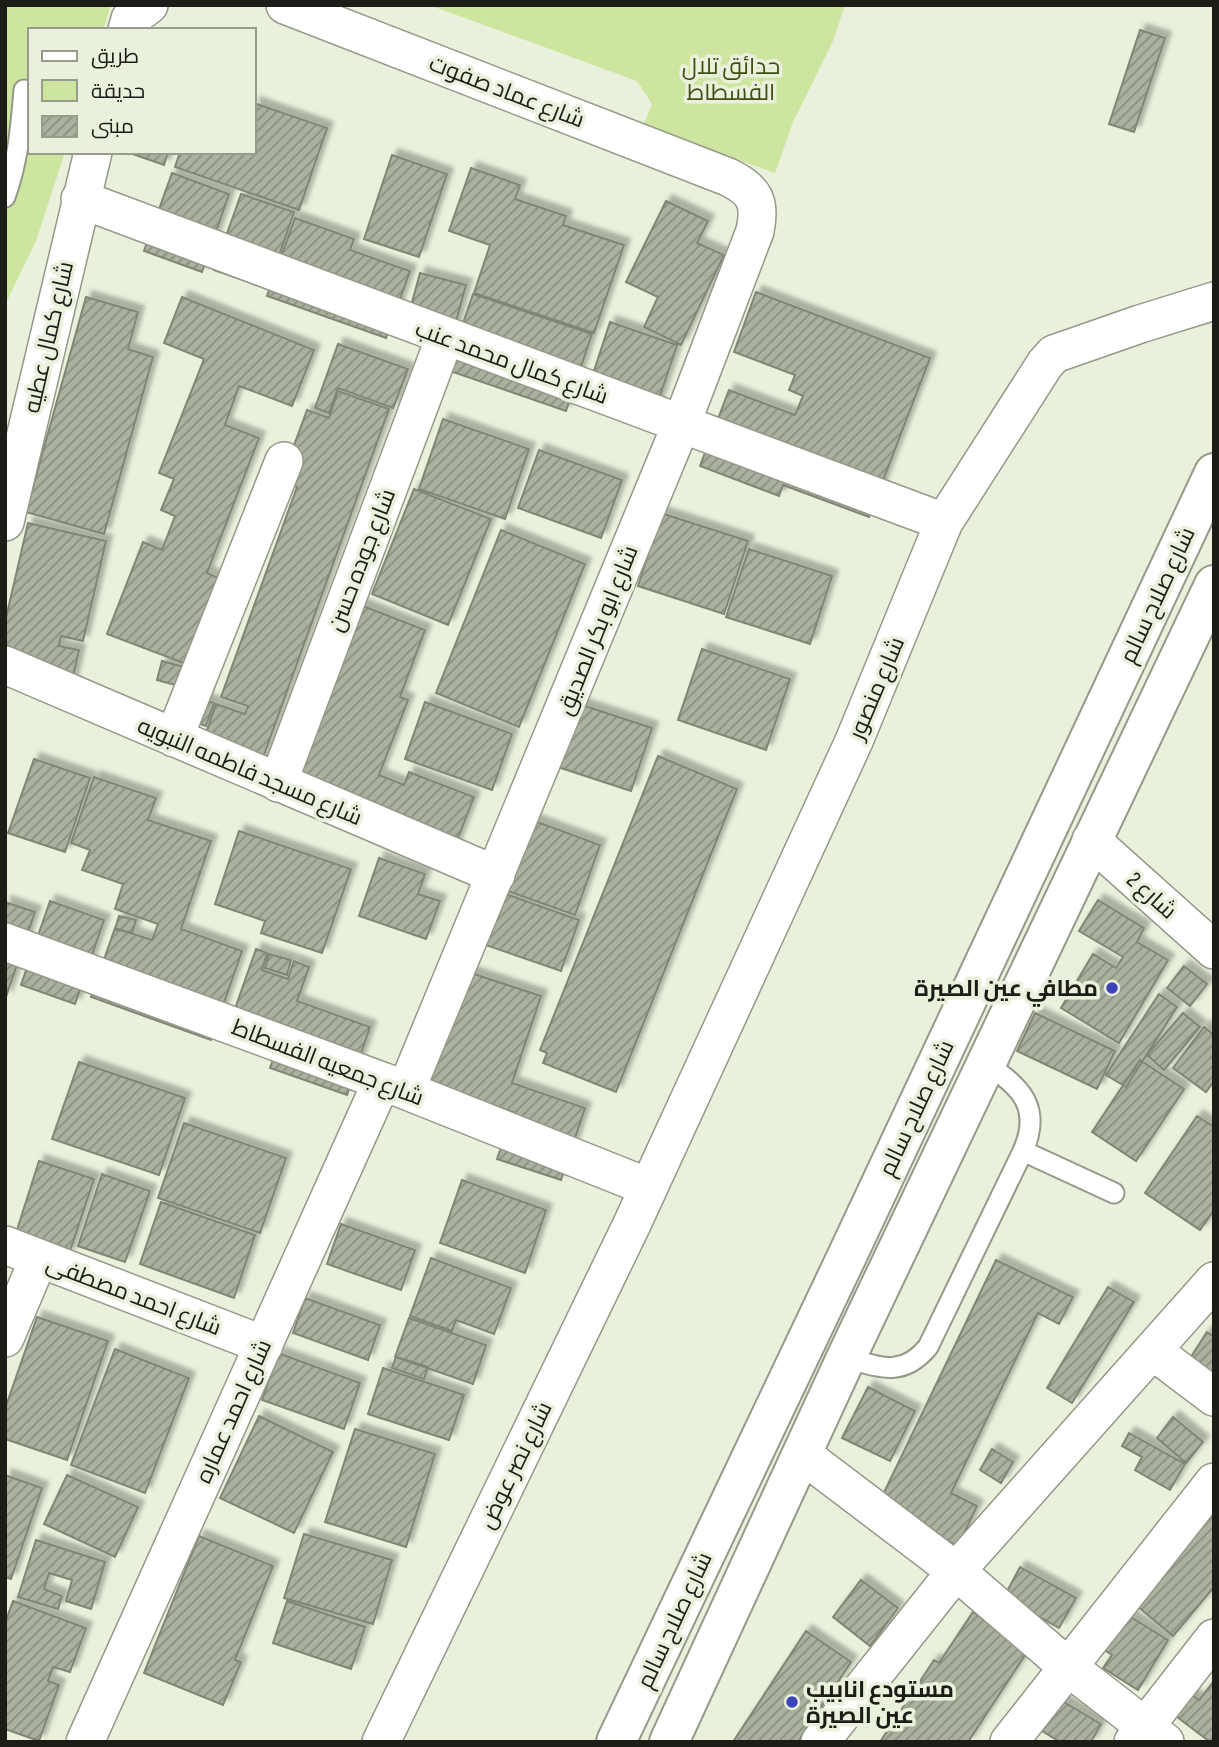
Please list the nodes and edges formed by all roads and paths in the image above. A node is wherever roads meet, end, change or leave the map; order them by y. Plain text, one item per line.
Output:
1 (149, 5) edge
2 (285, 5) edge
3 (128, 28) edge
4 (24, 90) dead end
5 (92, 154) edge
6 (728, 177) joint
7 (5, 197) edge
8 (80, 199) junction
9 (1214, 301) edge
10 (445, 337) junction
11 (681, 425) junction
12 (284, 461) dead end
13 (1214, 473) edge
14 (5, 522) edge
15 (944, 522) junction
16 (1214, 585) edge
17 (5, 665) edge
18 (174, 738) junction
19 (278, 783) junction
20 (1091, 840) junction
21 (496, 875) junction
22 (5, 942) edge
23 (1214, 950) edge
24 (986, 1064) junction
25 (394, 1086) junction
26 (1023, 1151) junction
27 (648, 1187) junction
28 (1114, 1193) dead end
29 (5, 1245) edge
30 (39, 1258) junction
31 (1214, 1281) edge
32 (5, 1338) edge
33 (264, 1345) junction
34 (1153, 1351) junction
35 (846, 1357) junction
36 (1214, 1397) edge
37 (803, 1455) junction
38 (1214, 1482) edge
39 (956, 1572) junction
40 (1214, 1638) edge
41 (1068, 1667) junction
42 (1148, 1737) edge
43 (85, 1742) edge
44 (381, 1742) edge
45 (616, 1742) edge
46 (668, 1742) edge
47 (820, 1742) edge
48 (1009, 1742) edge

1 - 3 street
2 - 6 street, شارع عماد صفوت
4 - 7 lane
5 - 8 street, شارع كمال عطيه
6 - 11 street, شارع ابو بكر الصديق
8 - 10 street, شارع كمال محمد عنب
8 - 14 street, شارع كمال عطيه
9 - 15 street, شارع منصور
10 - 11 street, شارع كمال محمد عنب
10 - 19 street, شارع جوده حسن
11 - 15 street, شارع كمال محمد عنب
11 - 21 street, شارع ابو بكر الصديق
12 - 18 street
13 - 45 highway, شارع صلاح سالم
15 - 27 street, شارع منصور
16 - 20 highway, شارع صلاح سالم
17 - 18 street, شارع مسجد فاطمه النبويه
18 - 19 street, شارع مسجد فاطمه النبويه
19 - 21 street, شارع مسجد فاطمه النبويه
20 - 23 street, شارع 2
20 - 24 highway, شارع صلاح سالم
21 - 25 street, شارع ابو بكر الصديق
22 - 25 street, شارع جمعيه الفسطاط
24 - 26 lane
24 - 35 highway, شارع صلاح سالم
25 - 27 street, شارع جمعيه الفسطاط
25 - 33 street, شارع احمد عماره
26 - 28 lane
26 - 35 lane
27 - 44 street, شارع نصر عوض
29 - 30 street, شارع احمد مصطفى
30 - 32 street
30 - 33 street, شارع احمد مصطفى
31 - 34 street
33 - 43 street, شارع احمد عماره
34 - 36 street
34 - 39 street
35 - 37 highway, شارع صلاح سالم
37 - 39 street
37 - 46 highway, شارع صلاح سالم
38 - 41 street
39 - 41 street
39 - 47 street
40 - 42 street
41 - 42 street
41 - 48 street

